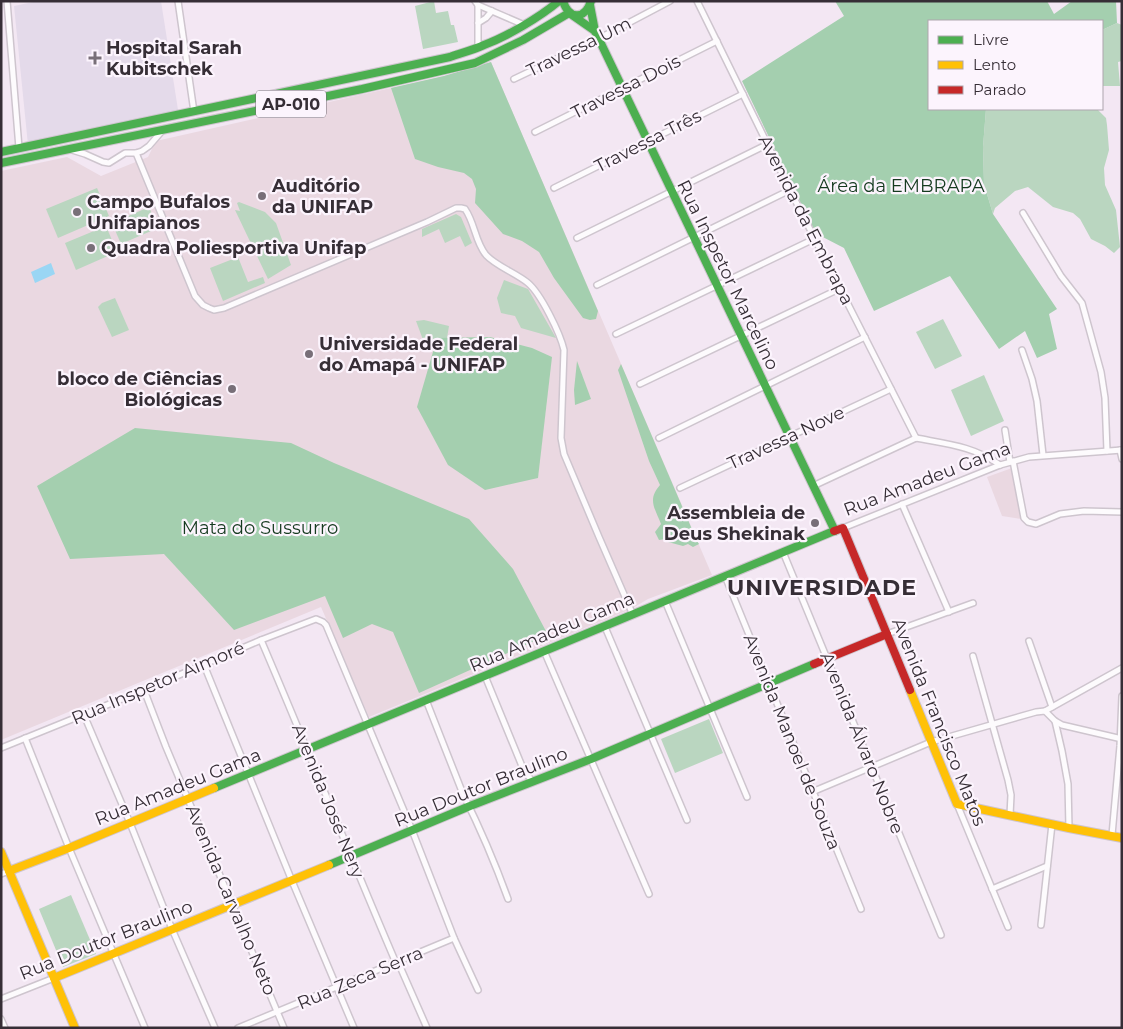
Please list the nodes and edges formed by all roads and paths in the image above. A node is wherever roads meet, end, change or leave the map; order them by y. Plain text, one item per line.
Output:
1 (7, 1) edge
2 (178, 1) edge
3 (561, 1) edge
4 (670, 1) edge
5 (697, 1) edge
6 (477, 3) edge
7 (590, 3) edge
8 (492, 11) junction
9 (570, 14) junction
10 (478, 23) junction
11 (522, 24) junction
12 (597, 35) junction
13 (717, 41) junction
14 (478, 47) junction
15 (514, 79) dead end
16 (622, 89) junction
17 (743, 94) junction
18 (194, 112) junction
19 (163, 130) junction
20 (535, 132) dead end
21 (648, 141) junction
22 (768, 144) junction
23 (18, 148) junction
24 (69, 149) junction
25 (1, 152) edge
26 (136, 153) junction
27 (1, 163) edge
28 (554, 188) dead end
29 (790, 190) junction
30 (672, 192) junction
31 (1023, 213) dead end
32 (694, 237) junction
33 (576, 238) dead end
34 (816, 238) junction
35 (597, 285) dead end
36 (717, 286) junction
37 (841, 288) junction
38 (616, 334) dead end
39 (741, 336) junction
40 (865, 337) junction
41 (1022, 350) dead end
42 (640, 384) dead end
43 (765, 386) junction
44 (891, 389) junction
45 (1004, 430) dead end
46 (790, 436) junction
47 (659, 438) dead end
48 (916, 438) junction
49 (1121, 450) edge
50 (1107, 451) junction
51 (1043, 455) junction
52 (1122, 459) edge
53 (1012, 461) junction
54 (1000, 465) junction
55 (813, 486) junction
56 (680, 488) dead end
57 (902, 504) junction
58 (1122, 512) edge
59 (839, 530) junction
60 (783, 552) junction
61 (725, 576) junction
62 (665, 601) junction
63 (973, 603) dead end
64 (949, 612) junction
65 (633, 614) junction
66 (605, 626) junction
67 (887, 634) junction
68 (261, 640) junction
69 (1029, 641) dead end
70 (544, 651) junction
71 (973, 656) dead end
72 (827, 659) junction
73 (204, 664) junction
74 (1122, 668) edge
75 (485, 676) junction
76 (768, 683) junction
77 (144, 690) junction
78 (1122, 696) edge
79 (426, 700) junction
80 (1052, 707) junction
81 (710, 708) junction
82 (1045, 711) junction
83 (84, 714) junction
84 (1055, 722) junction
85 (367, 724) junction
86 (991, 724) junction
87 (650, 733) junction
88 (25, 738) junction
89 (1121, 738) edge
90 (931, 742) junction
91 (1, 748) edge
92 (307, 749) junction
93 (591, 759) junction
94 (872, 767) junction
95 (248, 774) junction
96 (534, 782) junction
97 (812, 792) junction
98 (747, 797) dead end
99 (188, 799) junction
100 (957, 804) junction
101 (470, 806) junction
102 (1010, 815) junction
103 (687, 820) dead end
104 (130, 823) junction
105 (1052, 824) junction
106 (1069, 828) junction
107 (412, 830) junction
108 (1112, 836) junction
109 (1122, 838) edge
110 (69, 848) junction
111 (1, 852) edge
112 (350, 857) junction
113 (1047, 866) junction
114 (5, 873) edge
115 (292, 881) junction
116 (992, 889) junction
117 (649, 894) dead end
118 (508, 899) dead end
119 (232, 905) junction
120 (861, 908) dead end
121 (1041, 925) dead end
122 (1008, 927) dead end
123 (172, 929) junction
124 (941, 935) dead end
125 (454, 938) junction
126 (113, 954) junction
127 (397, 962) junction
128 (54, 978) junction
129 (336, 988) junction
130 (478, 990) dead end
131 (1, 999) edge
132 (277, 1012) junction
133 (1, 1019) edge
134 (5, 1028) edge
135 (75, 1028) edge
136 (145, 1028) edge
137 (215, 1028) edge
138 (238, 1028) edge
139 (284, 1028) edge
140 (354, 1028) edge
141 (426, 1028) edge

1 - 23 street
2 - 18 street
3 - 9 street, AP-010
3 - 11 street, AP-010
4 - 12 street, Travessa Um
5 - 13 street, Avenida da Embrapa
6 - 8 street
6 - 10 street
7 - 9 street, AP-010
7 - 12 street, Rua Inspetor Marcelino
8 - 10 street
8 - 11 street
9 - 12 street, Rua Inspetor Marcelino
9 - 19 street, AP-010
10 - 14 street
11 - 14 street, AP-010
12 - 15 street, Travessa Um
12 - 16 street, Rua Inspetor Marcelino
13 - 16 street, Travessa Dois
13 - 17 street, Avenida da Embrapa
14 - 18 street, AP-010
16 - 20 street, Travessa Dois
16 - 21 street, Rua Inspetor Marcelino
17 - 21 street, Travessa Três
17 - 22 street, Avenida da Embrapa
18 - 23 street, AP-010
19 - 24 street, AP-010
19 - 26 street
21 - 28 street, Travessa Três
21 - 30 street, Rua Inspetor Marcelino
22 - 29 street, Avenida da Embrapa
22 - 30 street
23 - 25 street, AP-010
24 - 26 street
24 - 27 street, AP-010
26 - 65 street
29 - 32 street
29 - 34 street, Avenida da Embrapa
30 - 32 street, Rua Inspetor Marcelino
30 - 33 street
31 - 50 street
32 - 35 street
32 - 36 street, Rua Inspetor Marcelino
34 - 36 street
34 - 37 street, Avenida da Embrapa
36 - 38 street
36 - 39 street, Rua Inspetor Marcelino
37 - 39 street
37 - 40 street, Avenida da Embrapa
39 - 42 street
39 - 43 street, Rua Inspetor Marcelino
40 - 43 street
40 - 44 street, Avenida da Embrapa
41 - 51 street
43 - 46 street, Rua Inspetor Marcelino
43 - 47 street
44 - 46 street, Travessa Nove
44 - 48 street, Avenida da Embrapa
45 - 53 street
46 - 55 street, Rua Inspetor Marcelino
46 - 56 street, Travessa Nove
48 - 54 street
48 - 55 street
49 - 50 street, Rua Amadeu Gama
49 - 52 street
50 - 51 street, Rua Amadeu Gama
51 - 53 street, Rua Amadeu Gama
53 - 54 street, Rua Amadeu Gama
53 - 58 street
54 - 57 street, Rua Amadeu Gama
55 - 59 street, Rua Inspetor Marcelino
57 - 59 street, Rua Amadeu Gama
57 - 64 street
59 - 60 street, Rua Amadeu Gama
59 - 67 street, Avenida Francisco Matos
60 - 61 street, Rua Amadeu Gama
60 - 72 street, Avenida Álvaro Nobre
61 - 62 street, Rua Amadeu Gama
61 - 76 street, Avenida Manoel de Souza
62 - 65 street, Rua Amadeu Gama
62 - 81 street
63 - 64 street, Rua Doutor Braulino
64 - 67 street, Rua Doutor Braulino
65 - 66 street, Rua Amadeu Gama
66 - 70 street, Rua Amadeu Gama
66 - 87 street
67 - 72 street, Rua Doutor Braulino
67 - 90 street, Avenida Francisco Matos
68 - 73 street, Rua Inspetor Aimoré
68 - 85 street, Rua Inspetor Aimoré
68 - 92 street, Avenida José Nery
69 - 80 street
70 - 75 street, Rua Amadeu Gama
70 - 93 street
71 - 86 street
72 - 76 street, Rua Doutor Braulino
72 - 94 street, Avenida Álvaro Nobre
73 - 77 street, Rua Inspetor Aimoré
73 - 95 street
74 - 80 street
75 - 79 street, Rua Amadeu Gama
75 - 96 street
76 - 81 street, Rua Doutor Braulino
76 - 97 street, Avenida Manoel de Souza
77 - 83 street, Rua Inspetor Aimoré
77 - 99 street, Avenida Carvalho Neto
78 - 89 street
79 - 85 street, Rua Amadeu Gama
79 - 101 street
80 - 82 street
81 - 87 street, Rua Doutor Braulino
81 - 98 street
82 - 84 street
82 - 86 street
83 - 88 street, Rua Inspetor Aimoré
83 - 104 street
84 - 89 street
84 - 106 street
85 - 92 street, Rua Amadeu Gama
85 - 107 street
86 - 90 street
86 - 102 street
87 - 93 street, Rua Doutor Braulino
87 - 103 street
88 - 91 street, Rua Inspetor Aimoré
88 - 110 street
89 - 108 street
90 - 94 street
90 - 100 street, Avenida Francisco Matos
92 - 95 street, Rua Amadeu Gama
92 - 112 street, Avenida José Nery
93 - 96 street, Rua Doutor Braulino
93 - 117 street
94 - 97 street
94 - 124 street, Avenida Álvaro Nobre
95 - 99 street, Rua Amadeu Gama
95 - 115 street
96 - 101 street, Rua Doutor Braulino
97 - 120 street, Avenida Manoel de Souza
99 - 104 street, Rua Amadeu Gama
99 - 119 street, Avenida Carvalho Neto
100 - 102 street
100 - 116 street, Avenida Francisco Matos
101 - 107 street, Rua Doutor Braulino
101 - 118 street
102 - 105 street
104 - 110 street, Rua Amadeu Gama
104 - 123 street
105 - 106 street
105 - 113 street
106 - 108 street
107 - 112 street, Rua Doutor Braulino
107 - 125 street
108 - 109 street
110 - 114 street, Rua Amadeu Gama
110 - 126 street
111 - 114 street
112 - 115 street, Rua Doutor Braulino
112 - 127 street, Avenida José Nery
113 - 116 street
113 - 121 street
114 - 128 street
115 - 119 street, Rua Doutor Braulino
115 - 129 street
116 - 122 street, Avenida Francisco Matos
119 - 123 street, Rua Doutor Braulino
119 - 132 street, Avenida Carvalho Neto
123 - 126 street, Rua Doutor Braulino
123 - 137 street
125 - 127 street, Rua Zeca Serra
125 - 130 street
126 - 128 street, Rua Doutor Braulino
126 - 136 street
127 - 129 street, Rua Zeca Serra
127 - 141 street, Avenida José Nery
128 - 131 street, Rua Doutor Braulino
128 - 135 street
129 - 132 street, Rua Zeca Serra
129 - 140 street
132 - 138 street, Rua Zeca Serra
132 - 139 street, Avenida Carvalho Neto
133 - 134 street

